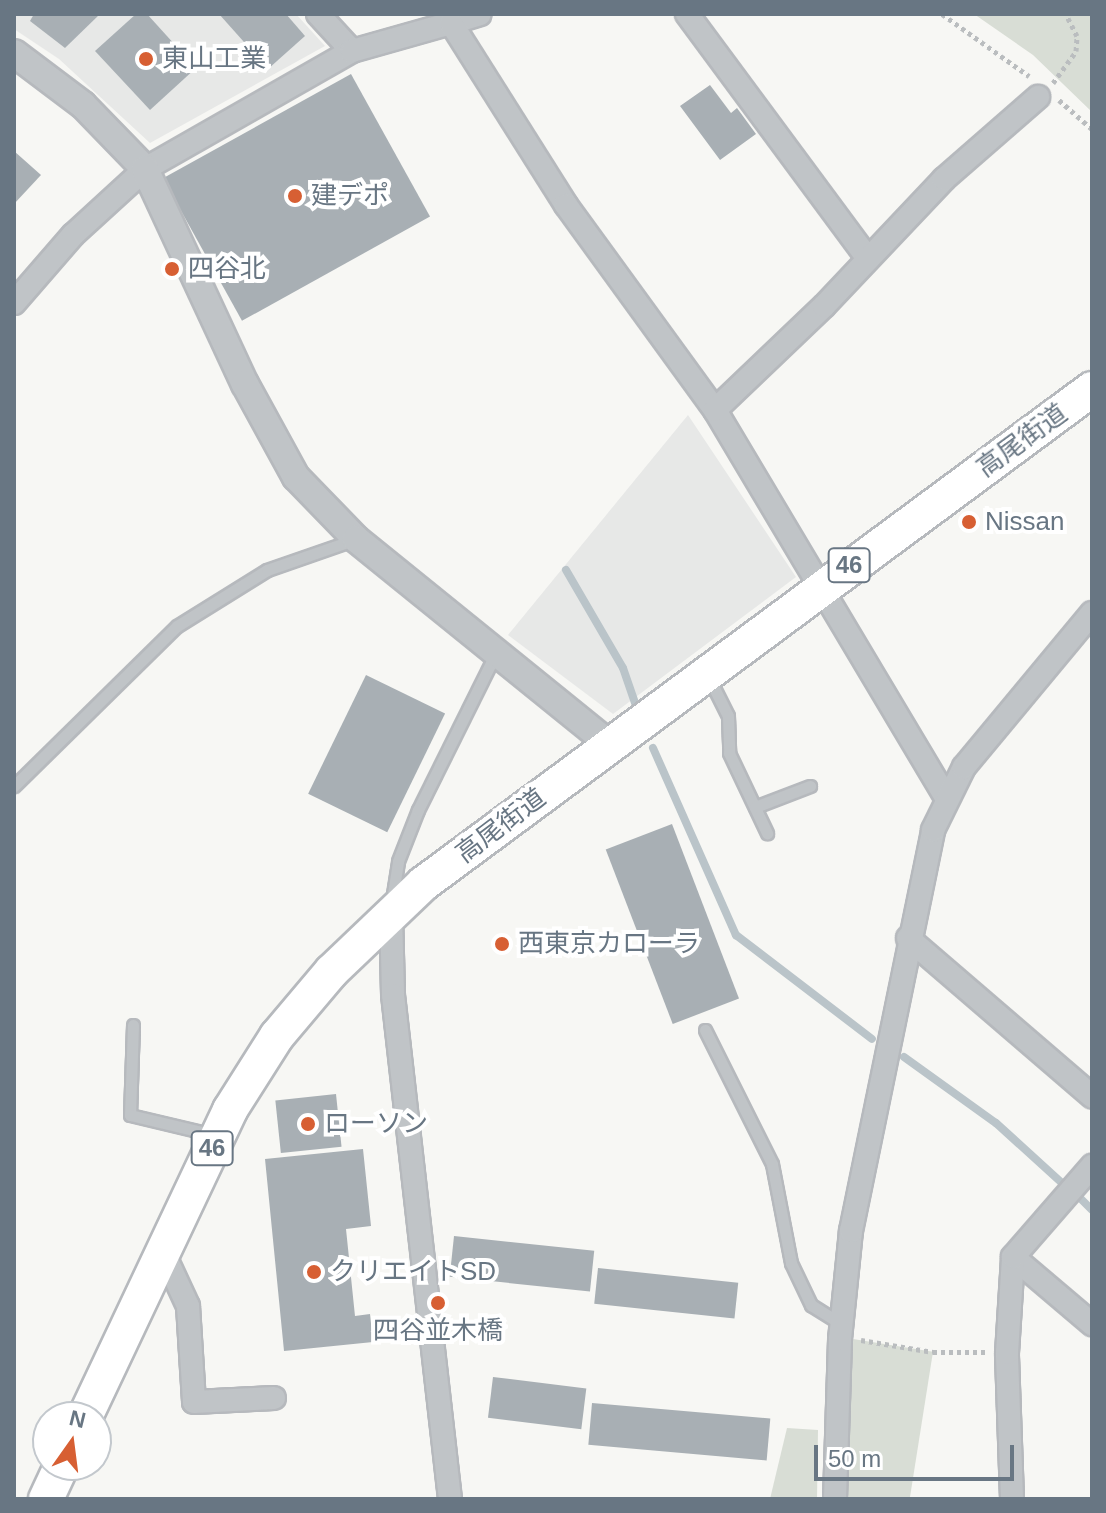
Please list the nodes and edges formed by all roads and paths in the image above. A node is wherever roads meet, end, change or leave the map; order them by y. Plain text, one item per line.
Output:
1 (318, 14) edge
2 (480, 14) edge
3 (687, 14) edge
4 (942, 14) edge
5 (1066, 14) edge
6 (451, 23) junction
7 (352, 51) junction
8 (14, 53) edge
9 (1044, 91) junction
10 (1092, 129) edge
11 (145, 169) junction
12 (867, 257) junction
13 (14, 303) edge
14 (1092, 389) edge
15 (715, 410) junction
16 (356, 539) junction
17 (821, 585) junction
18 (1091, 617) edge
19 (496, 653) junction
20 (705, 671) junction
21 (610, 745) junction
22 (14, 786) edge
23 (810, 786) dead end
24 (946, 797) junction
25 (755, 807) junction
26 (767, 833) dead end
27 (391, 912) junction
28 (908, 938) junction
29 (133, 1025) dead end
30 (705, 1030) dead end
31 (1092, 1096) edge
32 (218, 1136) junction
33 (1092, 1166) edge
34 (163, 1252) junction
35 (1013, 1257) junction
36 (1092, 1324) edge
37 (847, 1332) junction
38 (1007, 1353) junction
39 (274, 1398) dead end
40 (93, 1401) edge
41 (450, 1499) edge
42 (835, 1499) edge
43 (1012, 1499) edge

1 - 7 street
2 - 6 street
3 - 12 street
4 - 9 path
5 - 9 path
6 - 7 street
6 - 15 street
7 - 11 street
8 - 11 street
9 - 10 path
9 - 12 street
11 - 13 street
11 - 16 street
12 - 15 street
14 - 17 main road, 高尾街道 / 46
15 - 17 street
16 - 19 street
16 - 22 lane
17 - 20 main road, 高尾街道 / 46
17 - 24 street
18 - 24 street
19 - 21 street
19 - 27 lane
20 - 21 main road, 高尾街道 / 46
20 - 25 lane
21 - 27 main road, 高尾街道 / 46
23 - 25 lane
24 - 28 street
25 - 26 lane
27 - 32 main road, 高尾街道 / 46
27 - 41 street
28 - 31 street
28 - 37 street
29 - 32 lane
30 - 37 lane
32 - 34 main road, 高尾街道 / 46
33 - 35 street
34 - 39 street
34 - 40 main road, 高尾街道 / 46
35 - 36 street
35 - 38 street
37 - 38 path
37 - 42 street
38 - 43 street

